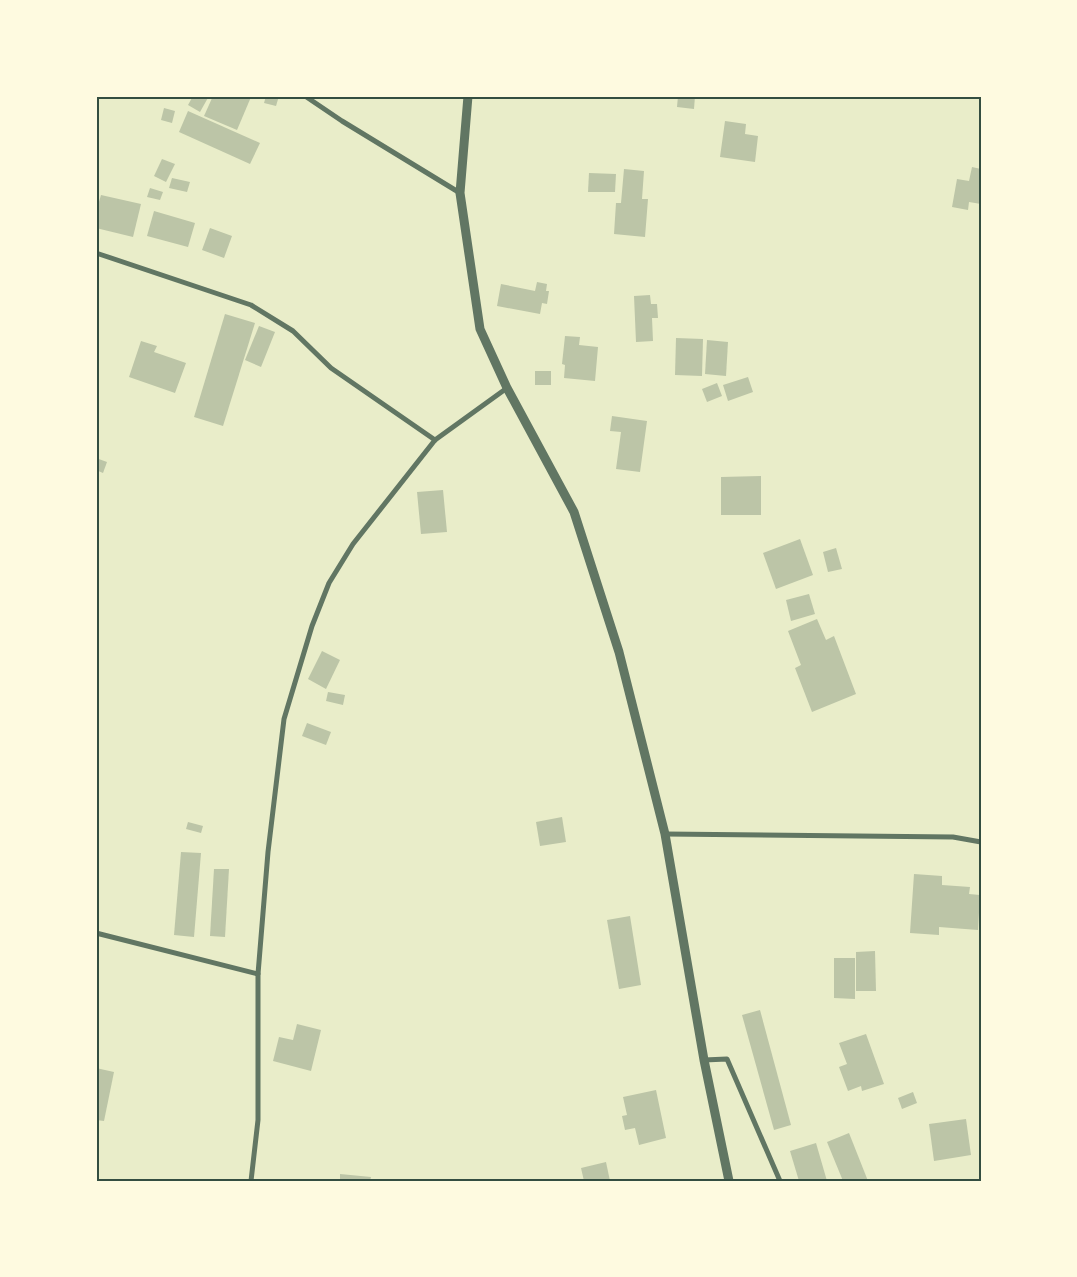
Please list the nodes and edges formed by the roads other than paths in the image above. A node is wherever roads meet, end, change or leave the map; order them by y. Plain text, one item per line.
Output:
1 (305, 96) edge
2 (468, 96) edge
3 (460, 193) junction
4 (96, 253) edge
5 (507, 388) junction
6 (435, 440) junction
7 (666, 834) junction
8 (981, 842) edge
9 (96, 933) edge
10 (258, 974) junction
11 (704, 1060) junction
12 (251, 1181) edge
13 (729, 1181) edge
14 (780, 1181) edge

1 - 3 street
2 - 3 street
3 - 5 street
4 - 6 street
5 - 6 street
5 - 7 street
6 - 10 street
7 - 8 street
7 - 11 street
9 - 10 street
10 - 12 street
11 - 13 street
11 - 14 street

